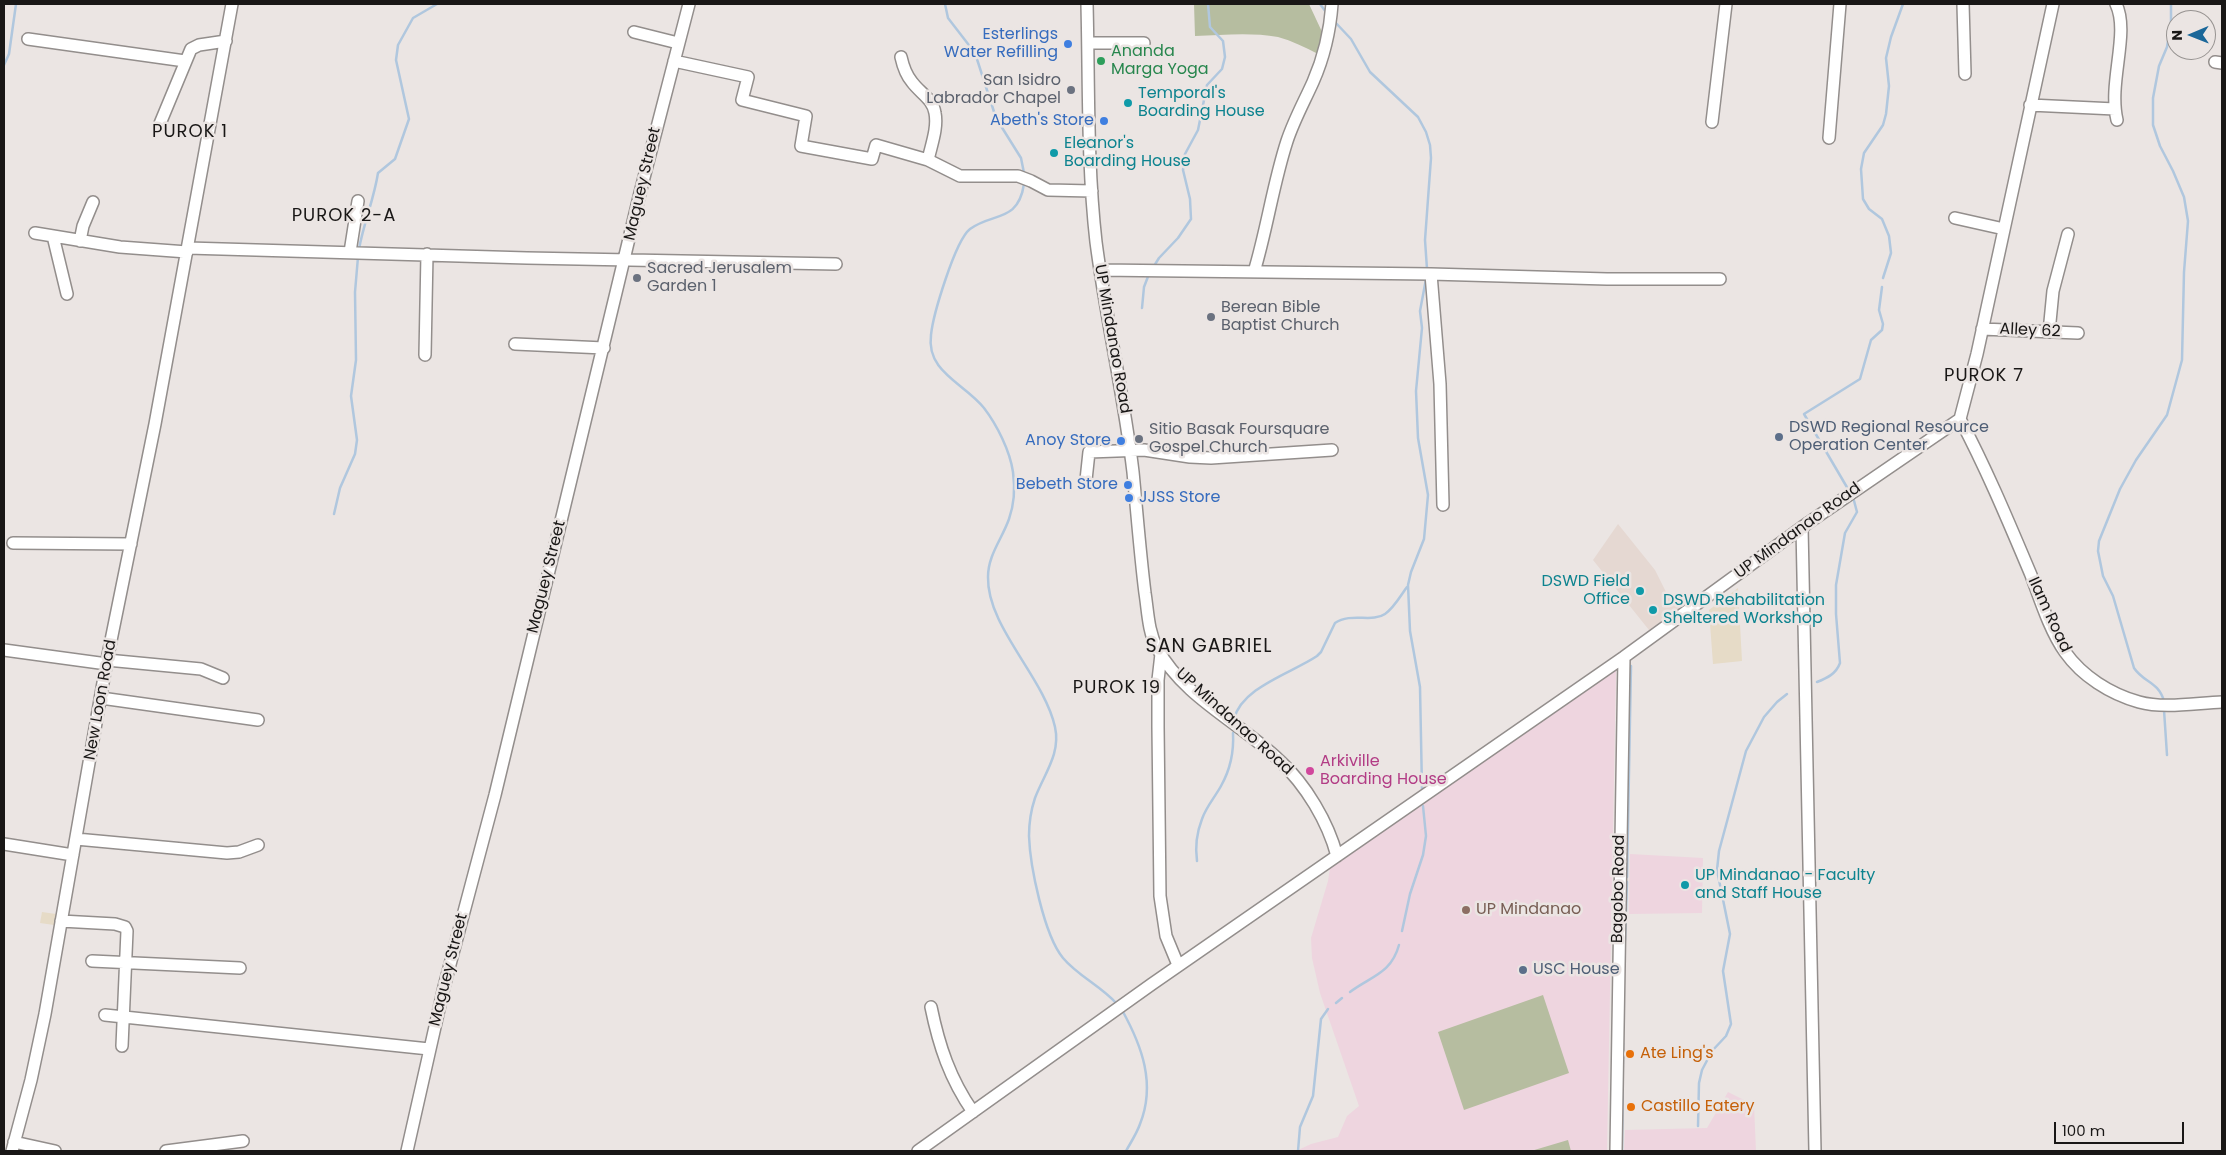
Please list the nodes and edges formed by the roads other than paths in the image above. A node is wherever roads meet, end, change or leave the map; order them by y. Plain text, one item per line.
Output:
1 (232, 4) edge
2 (689, 4) edge
3 (1087, 4) edge
4 (1332, 4) edge
5 (1726, 4) edge
6 (1840, 4) edge
7 (1963, 4) edge
8 (2053, 4) edge
9 (2116, 4) edge
10 (634, 32) dead end
11 (28, 39) dead end
12 (226, 41) junction
13 (678, 43) junction
14 (1088, 43) junction
15 (1144, 43) dead end
16 (901, 57) dead end
17 (185, 61) junction
18 (674, 62) junction
19 (1965, 74) dead end
20 (2030, 105) junction
21 (1712, 122) dead end
22 (159, 126) dead end
23 (1829, 138) dead end
24 (928, 160) junction
25 (1092, 191) junction
26 (358, 201) dead end
27 (93, 202) dead end
28 (1955, 218) dead end
29 (2004, 229) junction
30 (35, 233) dead end
31 (2068, 234) dead end
32 (53, 236) junction
33 (80, 241) junction
34 (187, 250) junction
35 (350, 252) junction
36 (427, 254) junction
37 (625, 259) junction
38 (836, 264) dead end
39 (1100, 270) junction
40 (1254, 272) junction
41 (1432, 274) junction
42 (1720, 278) dead end
43 (67, 294) dead end
44 (1982, 329) junction
45 (2049, 332) junction
46 (2078, 333) dead end
47 (515, 344) dead end
48 (604, 348) junction
49 (425, 356) dead end
50 (1960, 419) junction
51 (1130, 450) junction
52 (1332, 450) dead end
53 (1086, 480) dead end
54 (1443, 504) dead end
55 (1799, 530) junction
56 (13, 543) dead end
57 (131, 544) junction
58 (4, 650) edge
59 (1161, 654) junction
60 (1624, 657) junction
61 (107, 662) junction
62 (223, 678) dead end
63 (100, 698) junction
64 (2222, 702) edge
65 (258, 720) dead end
66 (76, 839) junction
67 (4, 844) edge
68 (258, 845) dead end
69 (1340, 854) junction
70 (73, 855) junction
71 (61, 921) junction
72 (1807, 955) junction
73 (92, 961) dead end
74 (127, 963) junction
75 (1178, 966) junction
76 (240, 968) dead end
77 (931, 1007) dead end
78 (105, 1015) dead end
79 (124, 1018) junction
80 (122, 1046) dead end
81 (430, 1049) junction
82 (973, 1112) junction
83 (243, 1141) dead end
84 (13, 1146) edge
85 (55, 1151) edge
86 (166, 1151) edge
87 (410, 1151) edge
88 (919, 1151) edge
89 (1616, 1151) edge
90 (1808, 1151) edge
91 (1815, 1151) edge

1 - 12 street, New Loon Road
2 - 13 street, Maguey Street
3 - 14 street, UP Mindanao Road
4 - 40 street
5 - 21 street
6 - 23 street
7 - 19 street
8 - 20 street
9 - 20 street
10 - 13 street
11 - 17 street
12 - 17 street
12 - 34 street, New Loon Road
13 - 18 street, Maguey Street
14 - 15 street
14 - 25 street, UP Mindanao Road
16 - 24 street
17 - 22 street
18 - 24 street
18 - 37 street, Maguey Street
20 - 29 street
24 - 25 street
25 - 39 street, UP Mindanao Road
26 - 35 street
27 - 33 street
28 - 29 street
29 - 44 street
30 - 32 street
31 - 45 street
32 - 33 street
32 - 43 street
33 - 34 street
34 - 35 street
34 - 57 street, New Loon Road
35 - 36 street
36 - 37 street
36 - 49 street
37 - 38 street
37 - 48 street, Maguey Street
39 - 40 street
39 - 51 street, UP Mindanao Road
40 - 41 street
41 - 42 street
41 - 54 street
44 - 45 street, Alley 62
44 - 50 street
45 - 46 street, Alley 62
47 - 48 street
48 - 81 street, Maguey Street
50 - 55 street, UP Mindanao Road
50 - 64 street, Ilam Road
51 - 52 street
51 - 53 street
51 - 59 street, UP Mindanao Road
55 - 60 street, UP Mindanao Road
55 - 72 street
56 - 57 street
57 - 61 street, New Loon Road
58 - 61 street
59 - 69 street, UP Mindanao Road
59 - 75 street
60 - 69 street, UP Mindanao Road
60 - 89 street, Bagobo Road
61 - 62 street
61 - 63 street, New Loon Road
63 - 65 street
63 - 66 street, New Loon Road
66 - 68 street
66 - 70 street, New Loon Road
67 - 70 street
69 - 75 street
70 - 71 street, New Loon Road
71 - 74 street
71 - 84 street, New Loon Road
72 - 90 street
72 - 91 street
73 - 74 street
74 - 76 street
74 - 79 street
75 - 82 street
77 - 82 street
78 - 79 street
79 - 80 street
79 - 81 street
81 - 87 street, Maguey Street
82 - 88 street
83 - 86 street
84 - 85 street

